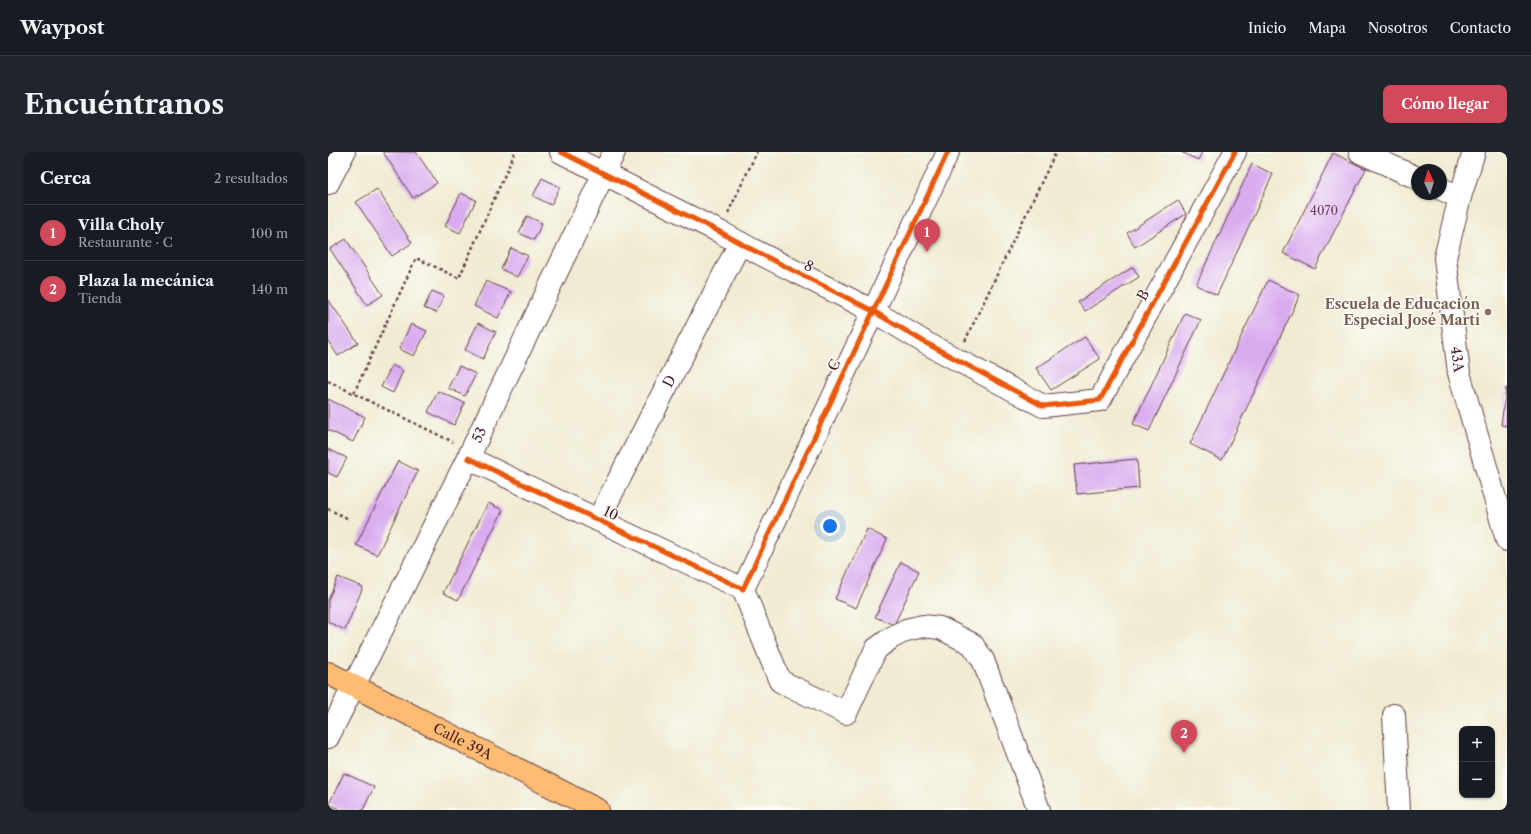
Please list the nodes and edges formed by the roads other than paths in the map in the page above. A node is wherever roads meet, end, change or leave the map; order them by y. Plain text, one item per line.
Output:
1 (344, 152) edge
2 (561, 152) edge
3 (614, 152) edge
4 (948, 152) edge
5 (1235, 152) edge
6 (1360, 152) edge
7 (1474, 152) edge
8 (604, 173) junction
9 (1411, 175) edge
10 (328, 182) edge
11 (1450, 193) edge
12 (740, 243) junction
13 (873, 311) junction
14 (1043, 406) joint
15 (470, 455) junction
16 (598, 520) junction
17 (1507, 540) edge
18 (743, 589) junction
19 (328, 673) edge
20 (355, 685) junction
21 (1394, 715) dead end
22 (328, 737) edge
23 (598, 810) edge
24 (1038, 810) edge
25 (1399, 810) edge

1 - 10 street
2 - 8 street, 8
3 - 8 street, 53
4 - 13 street, C
5 - 14 street, B
6 - 9 street
7 - 11 street, 43A
8 - 12 street, 8
8 - 15 street, 53
11 - 17 street, 43A
12 - 13 street, 8
12 - 16 street, D
13 - 14 street, 8
13 - 18 street, C
15 - 16 street, 10
15 - 20 street, 53
16 - 18 street, 10
18 - 24 street
19 - 20 main road, Calle 39A
20 - 22 street, 53
20 - 23 main road, Calle 39A
21 - 25 street

